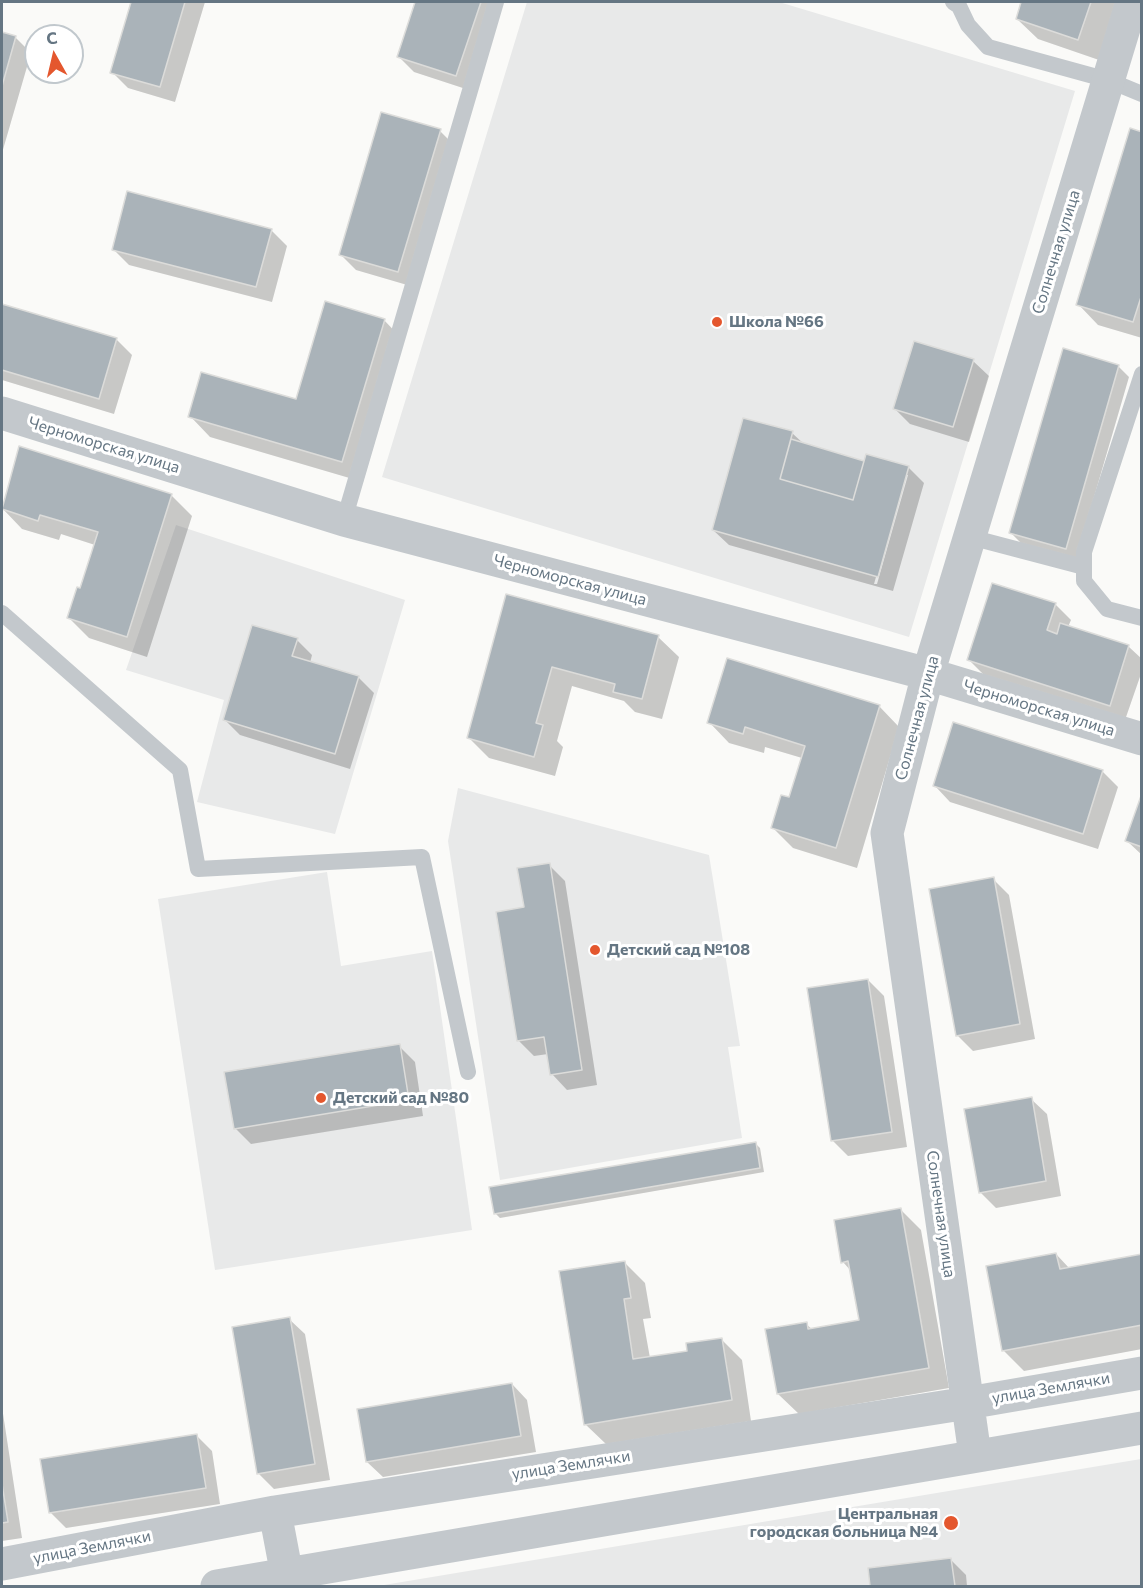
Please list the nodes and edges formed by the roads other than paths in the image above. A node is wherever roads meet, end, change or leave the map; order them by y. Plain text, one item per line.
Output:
1 (496, 2) edge
2 (953, 2) edge
3 (1132, 2) edge
4 (1108, 80) junction
5 (1142, 94) edge
6 (1142, 374) edge
7 (2, 413) edge
8 (344, 520) junction
9 (970, 537) junction
10 (1084, 567) junction
11 (2, 613) edge
12 (1142, 618) edge
13 (928, 674) junction
14 (1142, 740) edge
15 (468, 1072) dead end
16 (1142, 1372) edge
17 (968, 1403) junction
18 (1142, 1428) edge
19 (975, 1455) junction
20 (275, 1512) junction
21 (2, 1564) edge
22 (288, 1580) edge
23 (217, 1587) edge

1 - 8 lane
2 - 4 lane
3 - 4 street, Солнечная улица
4 - 5 lane
4 - 9 street, Солнечная улица
6 - 10 lane
7 - 8 street, Черноморская улица
8 - 13 street, Черноморская улица
9 - 10 lane
9 - 13 street, Солнечная улица
10 - 12 lane
11 - 15 lane
13 - 14 street, Черноморская улица
13 - 17 street, Солнечная улица
16 - 17 street, улица Землячки
17 - 19 street, Солнечная улица
17 - 20 street, улица Землячки
18 - 19 street
19 - 22 street
20 - 21 street, улица Землячки
20 - 22 street
22 - 23 street

